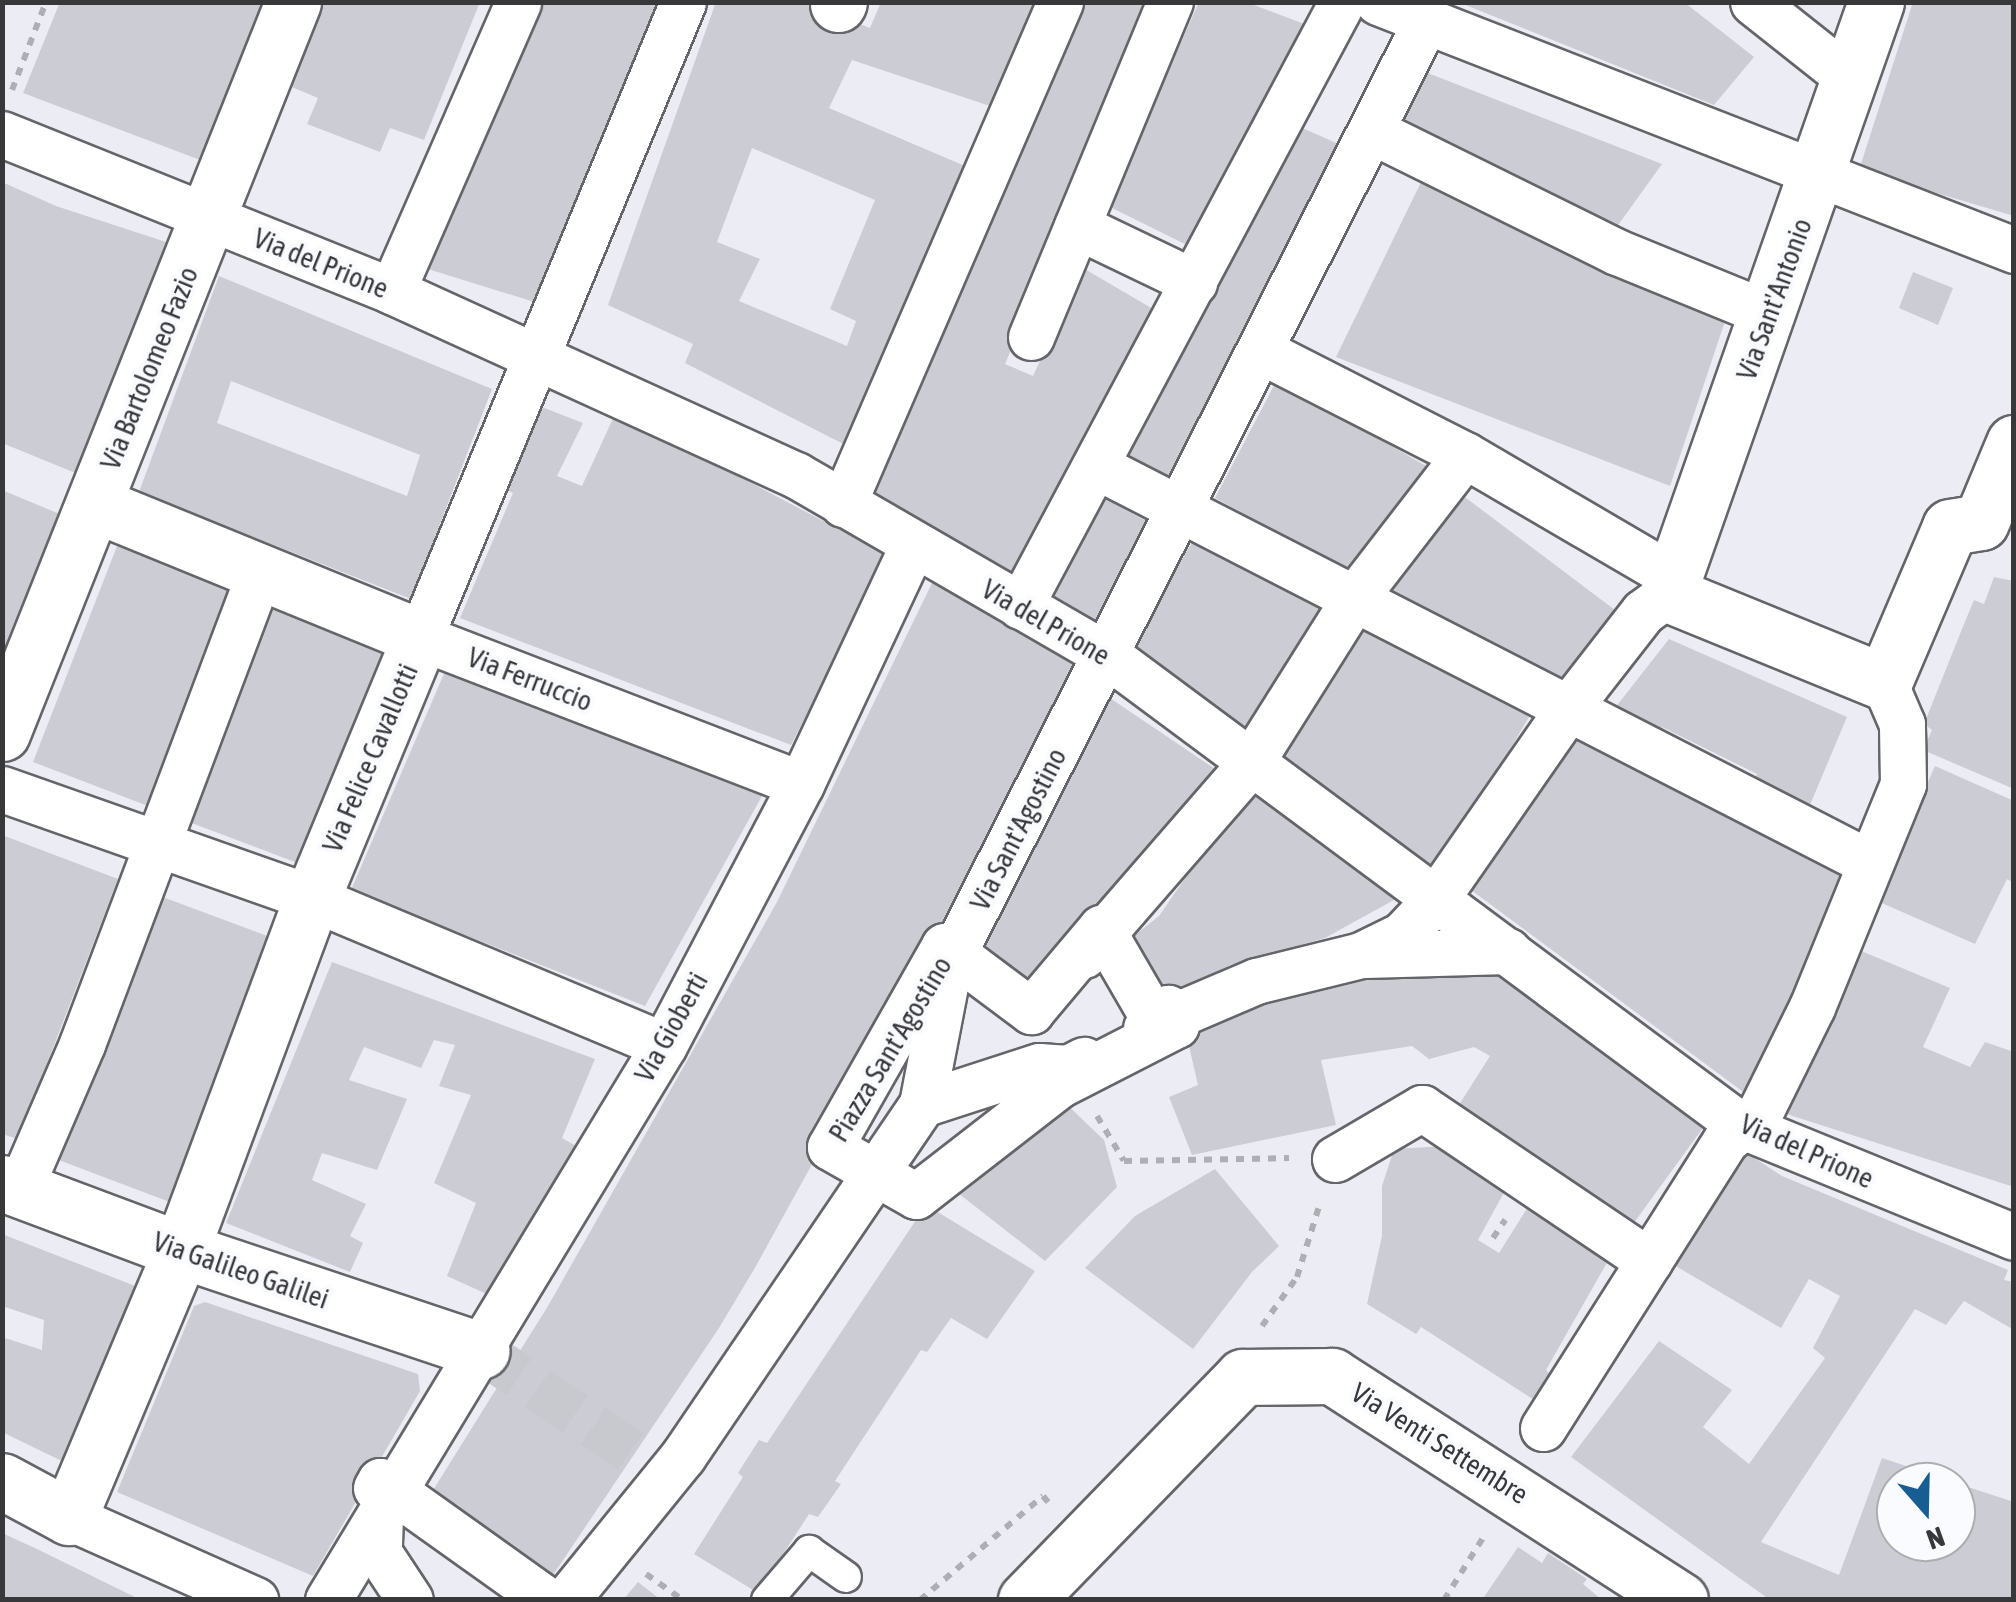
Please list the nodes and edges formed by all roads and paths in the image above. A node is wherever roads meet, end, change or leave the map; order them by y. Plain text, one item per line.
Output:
1 (46, 2) edge
2 (293, 2) edge
3 (518, 2) edge
4 (683, 2) edge
5 (1060, 2) edge
6 (1170, 2) edge
7 (1342, 2) edge
8 (1753, 2) edge
9 (1876, 2) edge
10 (1401, 9) edge
11 (1850, 79) junction
12 (6, 114) edge
13 (1372, 131) junction
14 (1819, 174) junction
15 (210, 219) junction
16 (1077, 226) junction
17 (2014, 250) edge
18 (1194, 282) junction
19 (392, 292) junction
20 (1769, 314) junction
21 (1031, 337) dead end
22 (1261, 350) junction
23 (534, 356) junction
24 (2014, 444) edge
25 (1465, 455) junction
26 (1096, 466) junction
27 (94, 504) junction
28 (843, 504) junction
29 (1182, 506) junction
30 (914, 545) junction
31 (260, 574) junction
32 (1671, 585) junction
33 (1356, 596) junction
34 (1020, 606) junction
35 (420, 638) junction
36 (1107, 655) junction
37 (1884, 682) junction
38 (1569, 707) junction
39 (2, 733) edge
40 (1250, 764) junction
41 (800, 784) junction
42 (2, 788) edge
43 (156, 841) junction
44 (1870, 863) junction
45 (312, 898) junction
46 (1435, 900) junction
47 (1104, 932) junction
48 (1508, 951) junction
49 (954, 954) junction
50 (1361, 955) junction
51 (1172, 1015) junction
52 (664, 1045) junction
53 (1056, 1072) junction
54 (922, 1104) junction
55 (1740, 1125) junction
56 (1335, 1158) junction
57 (875, 1173) junction
58 (11, 1185) edge
59 (2014, 1236) edge
60 (181, 1250) junction
61 (1649, 1261) junction
62 (1253, 1339) dead end
63 (482, 1351) junction
64 (1543, 1428) dead end
65 (2, 1482) edge
66 (1042, 1496) dead end
67 (387, 1503) junction
68 (1497, 1515) dead end
69 (68, 1517) junction
70 (846, 1577) dead end
71 (255, 1600) edge
72 (312, 1600) edge
73 (328, 1600) edge
74 (410, 1600) edge
75 (547, 1600) edge
76 (566, 1600) edge
77 (766, 1600) edge
78 (920, 1600) edge
79 (1026, 1600) edge
80 (1444, 1600) edge
81 (1680, 1600) edge

1 - 12 path
2 - 15 street, Via Bartolomeo Fazio
3 - 19 street
4 - 23 street, Via Felice Cavallotti
5 - 28 street
6 - 16 street
7 - 18 street
8 - 11 street
9 - 11 street, Via Sant'Antonio
10 - 13 street, Via Sant'Agostino
10 - 14 street
11 - 14 street, Via Sant'Antonio
12 - 15 street, Via del Prione
13 - 20 street
13 - 22 street, Via Sant'Agostino
14 - 17 street
14 - 20 street, Via Sant'Antonio
15 - 19 street, Via del Prione
15 - 27 street, Via Bartolomeo Fazio
16 - 18 street
16 - 21 street
18 - 26 street
19 - 23 street, Via del Prione
20 - 32 street, Via Sant'Antonio
22 - 25 street
22 - 29 street, Via Sant'Agostino
23 - 28 street, Via del Prione
23 - 35 street, Via Felice Cavallotti
24 - 37 street
25 - 32 street
25 - 33 street
26 - 29 street
26 - 34 street
27 - 31 street, Via Ferruccio
27 - 39 street, Via Bartolomeo Fazio
28 - 30 street, Via del Prione
29 - 33 street
29 - 36 street, Via Sant'Agostino
30 - 34 street, Via del Prione
30 - 41 street, Via Gioberti
31 - 35 street, Via Ferruccio
31 - 43 street
32 - 37 street
32 - 38 street
33 - 38 street
33 - 40 street
34 - 36 street, Via del Prione
35 - 41 street, Via Ferruccio
35 - 45 street, Via Felice Cavallotti
36 - 40 street, Via del Prione
36 - 49 street, Via Sant'Agostino
37 - 44 street
38 - 44 street
38 - 46 street
40 - 46 street, Via del Prione
40 - 47 street
41 - 52 street, Via Gioberti
42 - 43 street
43 - 45 street
43 - 58 street
44 - 55 street
45 - 52 street
45 - 60 street, Via Felice Cavallotti
46 - 48 street, Via del Prione
46 - 50 street
47 - 49 street, Piazza Sant'Agostino
47 - 51 street
47 - 53 street
48 - 50 street
48 - 55 street, Via del Prione
49 - 54 street, Via Sant'Agostino
49 - 57 street, Piazza Sant'Agostino
50 - 51 street
51 - 53 street
52 - 63 street, Via Gioberti
53 - 54 street
53 - 56 path
53 - 57 street, Piazza Sant'Agostino
54 - 57 street, Via Sant'Agostino
55 - 59 street, Via del Prione
55 - 61 street
56 - 61 street
56 - 62 path
57 - 76 street, Via Sant'Agostino
58 - 60 street, Via Galileo Galilei
60 - 63 street, Via Galileo Galilei
60 - 69 street, Via Felice Cavallotti
61 - 64 street
63 - 67 street, Via Gioberti
65 - 69 street
66 - 78 path
67 - 72 street
67 - 73 street, Via Gioberti
67 - 74 street
67 - 75 street
68 - 80 path
69 - 71 street
70 - 77 lane
79 - 81 street, Via Venti Settembre

